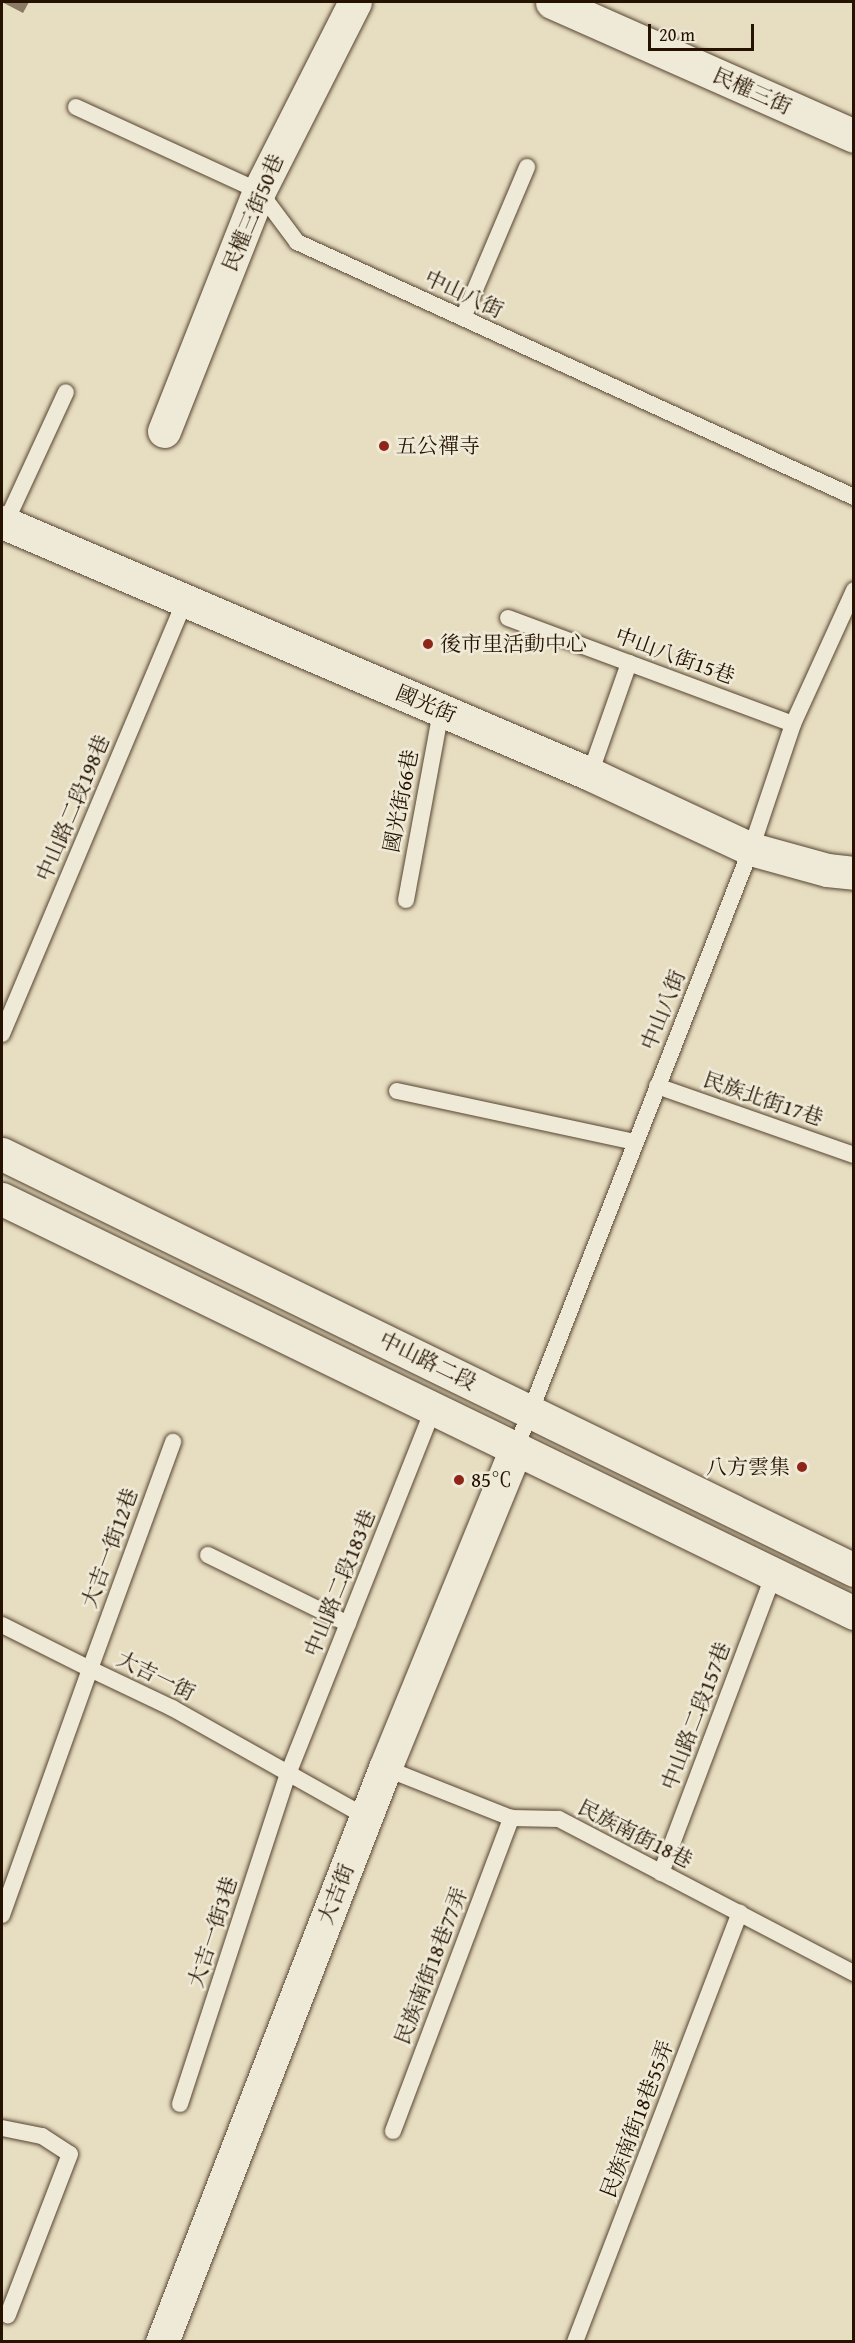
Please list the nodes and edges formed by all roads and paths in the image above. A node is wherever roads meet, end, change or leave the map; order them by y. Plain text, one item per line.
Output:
1 (355, 2) edge
2 (552, 2) edge
3 (76, 107) dead end
4 (854, 136) edge
5 (526, 167) dead end
6 (259, 190) junction
7 (463, 318) junction
8 (66, 392) dead end
9 (164, 431) dead end
10 (854, 497) edge
11 (3, 523) edge
12 (854, 590) edge
13 (185, 601) junction
14 (508, 618) dead end
15 (629, 663) junction
16 (441, 711) junction
17 (793, 724) junction
18 (590, 774) junction
19 (751, 849) junction
20 (854, 873) edge
21 (406, 900) dead end
22 (2, 1034) edge
23 (657, 1086) junction
24 (397, 1091) dead end
25 (634, 1142) junction
26 (2, 1154) edge
27 (854, 1155) edge
28 (2, 1199) edge
29 (434, 1408) junction
30 (532, 1411) junction
31 (173, 1442) dead end
32 (516, 1448) junction
33 (208, 1555) dead end
34 (854, 1570) edge
35 (774, 1574) junction
36 (854, 1613) edge
37 (348, 1624) junction
38 (2, 1625) edge
39 (90, 1669) junction
40 (385, 1768) junction
41 (288, 1774) junction
42 (366, 1817) junction
43 (511, 1818) junction
44 (661, 1873) junction
45 (740, 1913) junction
46 (2, 1915) edge
47 (854, 1973) edge
48 (180, 2104) dead end
49 (2, 2128) edge
50 (393, 2131) dead end
51 (8, 2315) dead end
52 (162, 2342) edge
53 (575, 2342) edge

1 - 6 street, 民權三街50巷
2 - 4 street, 民權三街
3 - 6 lane, 中山八街
5 - 7 lane
6 - 7 lane, 中山八街
6 - 9 street, 民權三街50巷
7 - 10 lane, 中山八街
8 - 11 lane
11 - 13 street, 國光街
12 - 17 lane, 中山八街
13 - 16 street, 國光街
13 - 22 lane, 中山路二段198巷
14 - 15 lane, 中山八街15巷
15 - 17 lane, 中山八街15巷
15 - 18 lane
16 - 18 street, 國光街
16 - 21 lane, 國光街66巷
17 - 19 lane, 中山八街
18 - 19 street, 國光街
19 - 20 street, 國光街
19 - 23 lane, 中山八街
23 - 25 lane, 中山八街
23 - 27 lane, 民族北街17巷
24 - 25 lane
25 - 30 lane, 中山八街
26 - 30 street, 中山路二段
28 - 29 street, 中山路二段
29 - 32 street, 中山路二段
29 - 37 lane, 中山路二段183巷
30 - 32 lane, 中山八街
30 - 34 street, 中山路二段
31 - 39 lane, 大吉一街12巷
32 - 35 street, 中山路二段
32 - 40 street, 大吉街
33 - 37 lane
35 - 36 street, 中山路二段
35 - 44 lane, 中山路二段157巷
37 - 41 lane, 中山路二段183巷
38 - 39 lane
39 - 41 lane, 大吉一街
39 - 46 lane, 大吉一街
40 - 42 street, 大吉街
40 - 43 lane, 民族南街18巷
41 - 42 lane, 大吉一街
41 - 48 lane, 大吉一街3巷
42 - 52 street, 大吉街
43 - 44 lane, 民族南街18巷
43 - 50 lane, 民族南街18巷77弄
44 - 45 lane, 民族南街18巷
45 - 47 lane, 民族南街18巷
45 - 53 lane, 民族南街18巷55弄
49 - 51 lane

